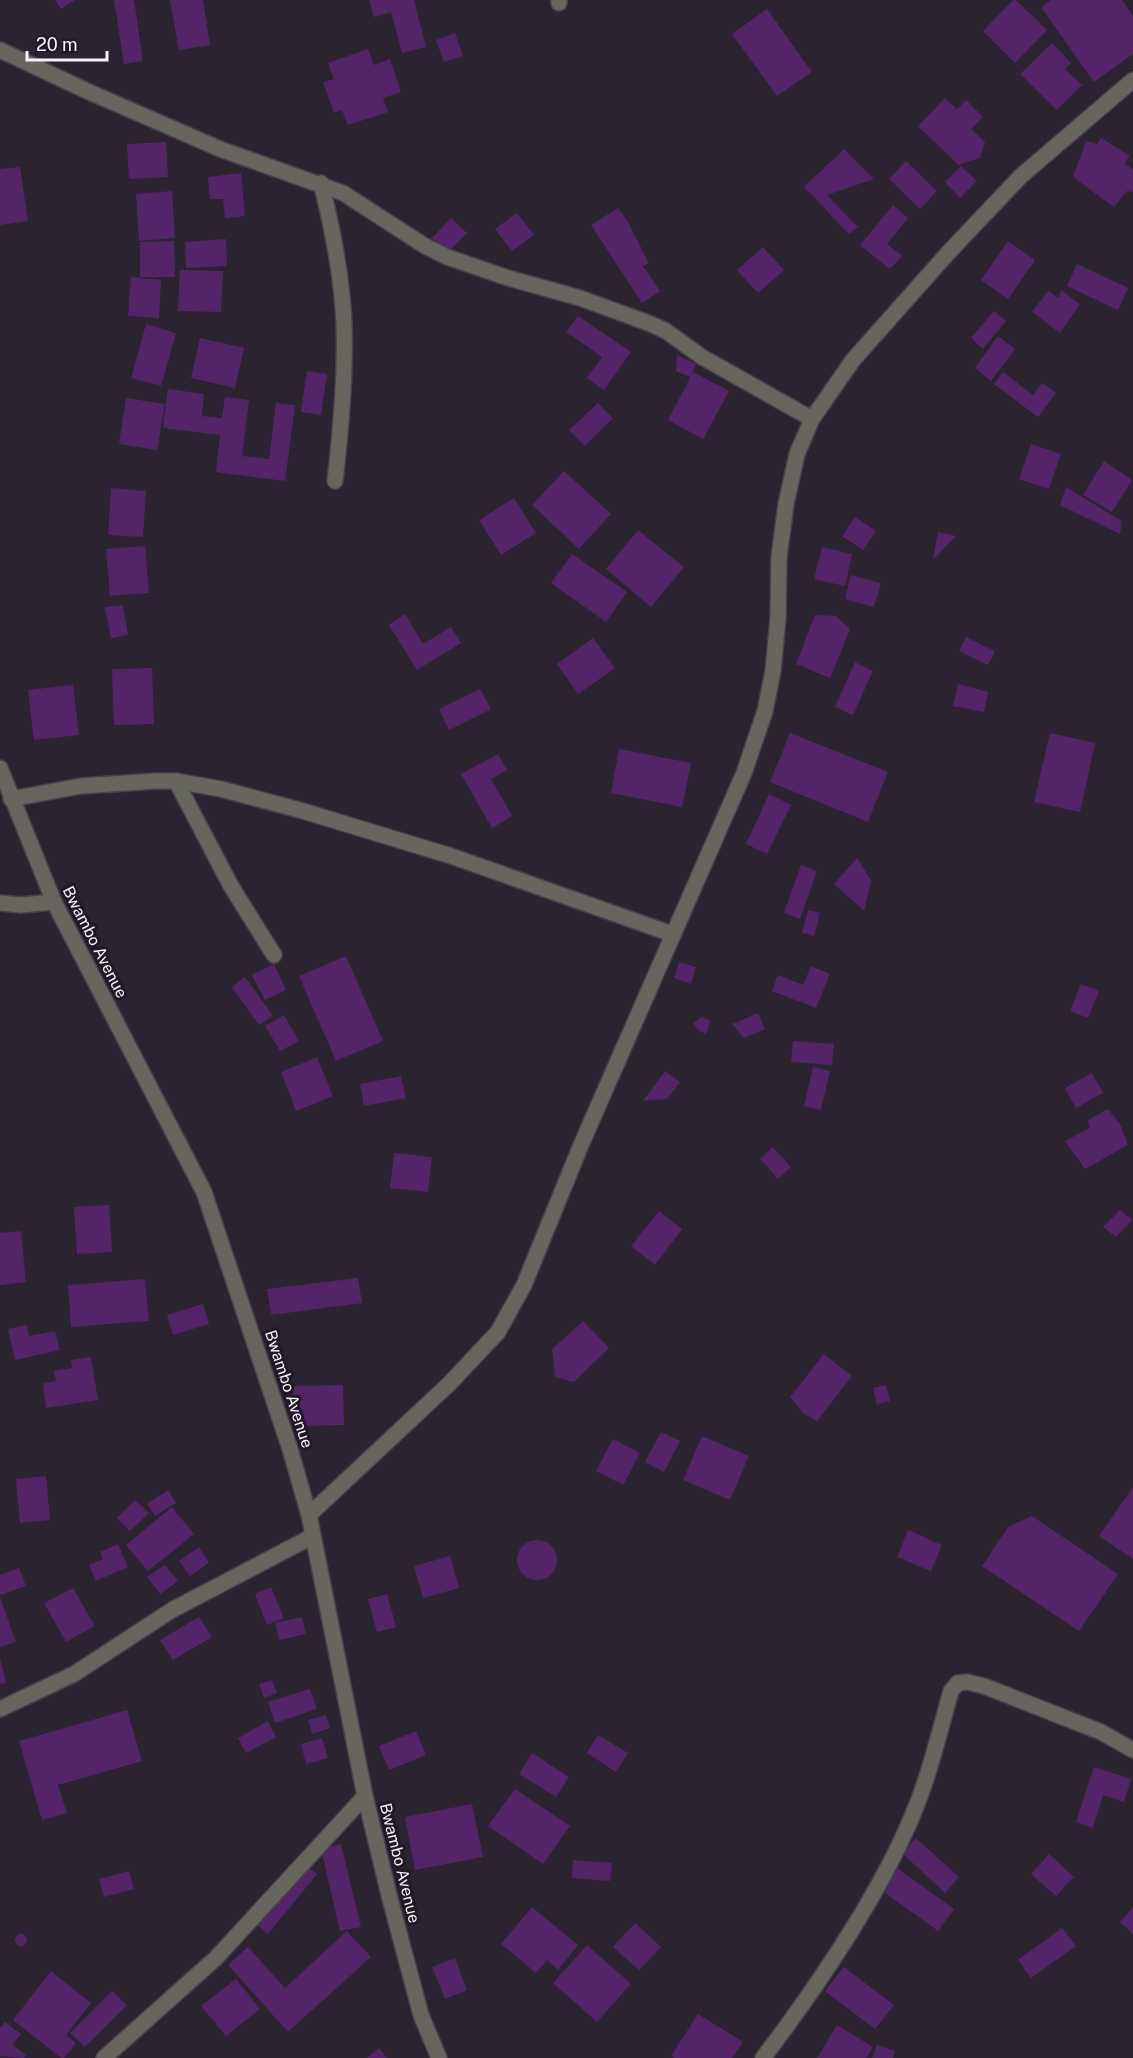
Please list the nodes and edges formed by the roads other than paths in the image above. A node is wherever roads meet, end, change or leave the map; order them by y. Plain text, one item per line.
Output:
1 (0, 50) edge
2 (1133, 80) edge
3 (321, 183) junction
4 (812, 419) junction
5 (335, 481) dead end
6 (0, 768) edge
7 (176, 781) junction
8 (12, 799) junction
9 (54, 902) junction
10 (0, 903) edge
11 (672, 934) junction
12 (274, 955) dead end
13 (309, 1515) junction
14 (313, 1536) junction
15 (0, 1709) edge
16 (1133, 1750) edge
17 (365, 1796) junction
18 (104, 2058) edge
19 (440, 2058) edge
20 (763, 2058) edge

1 - 3 street
2 - 4 street
3 - 4 street
3 - 5 street
4 - 11 street
6 - 8 street, Bwambo Avenue
7 - 8 street
7 - 11 street
7 - 12 street
8 - 9 street, Bwambo Avenue
9 - 10 street
9 - 13 street, Bwambo Avenue
11 - 13 street
13 - 14 street, Bwambo Avenue
14 - 15 street
14 - 17 street, Bwambo Avenue
16 - 20 street
17 - 18 street
17 - 19 street, Bwambo Avenue

